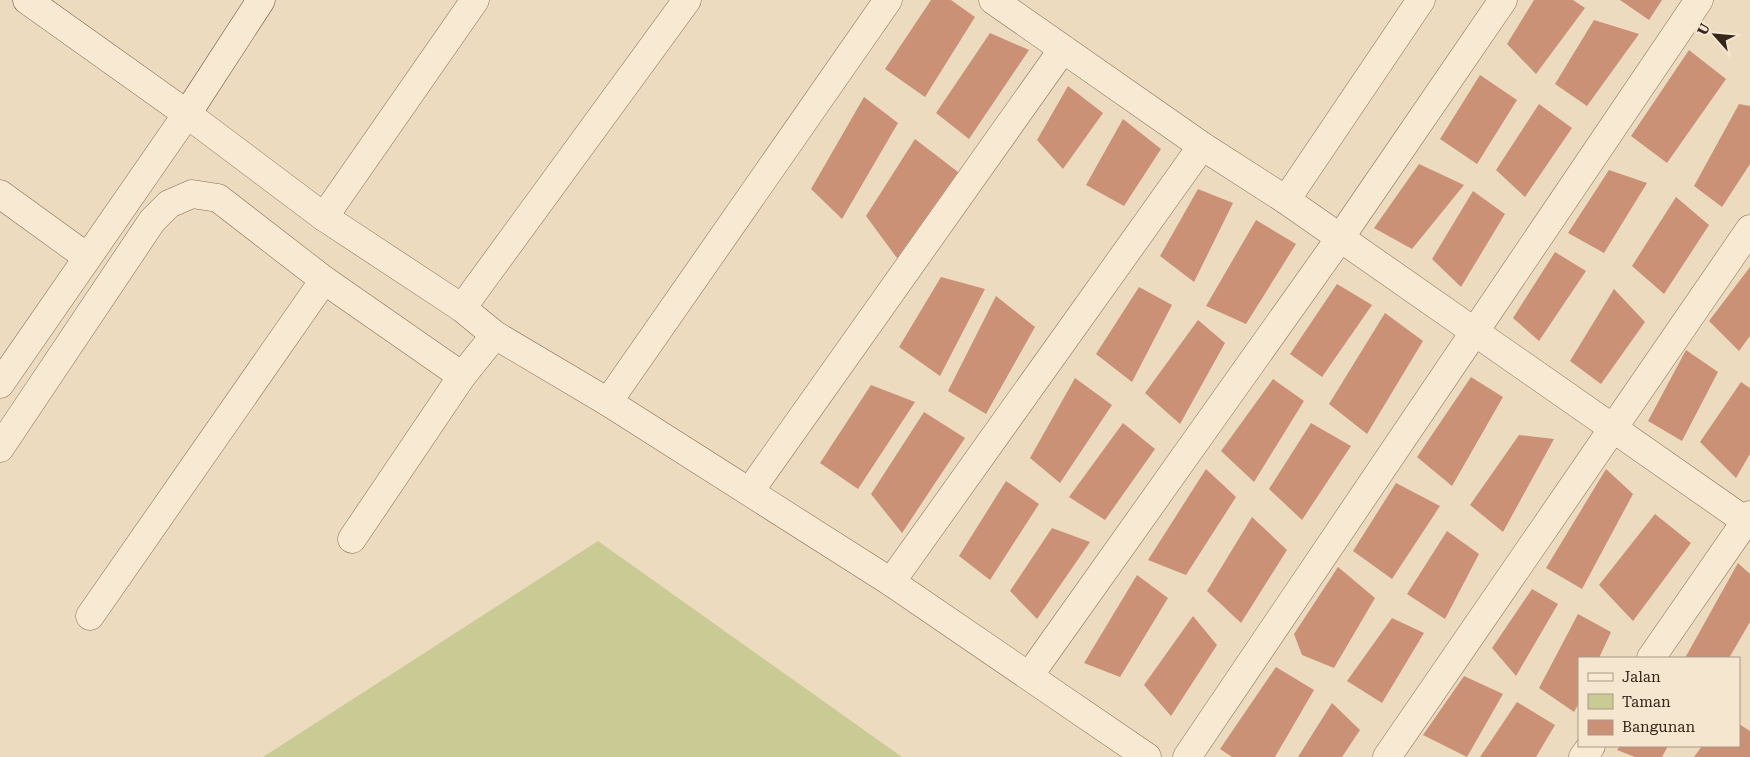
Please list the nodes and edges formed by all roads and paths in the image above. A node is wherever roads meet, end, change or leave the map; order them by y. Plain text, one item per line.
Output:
1 (27, 0) edge
2 (261, 0) edge
3 (475, 0) edge
4 (687, 0) edge
5 (888, 0) edge
6 (993, 0) edge
7 (1421, 0) edge
8 (1503, 0) edge
9 (1699, 0) edge
10 (1063, 49) junction
11 (187, 114) junction
12 (1202, 146) junction
13 (0, 194) edge
14 (1286, 200) junction
15 (324, 217) junction
16 (1750, 229) edge
17 (1340, 238) junction
18 (87, 257) junction
19 (324, 280) junction
20 (462, 308) junction
21 (1476, 332) junction
22 (495, 335) junction
23 (462, 376) junction
24 (0, 384) edge
25 (608, 402) junction
26 (1613, 428) junction
27 (0, 448) edge
28 (750, 491) junction
29 (1749, 520) edge
30 (352, 539) dead end
31 (891, 582) junction
32 (90, 616) dead end
33 (1652, 657) edge
34 (1028, 676) junction
35 (1147, 757) edge
36 (1187, 757) edge
37 (1387, 757) edge

1 - 11 street
2 - 11 street
3 - 15 street
4 - 20 street
5 - 25 street
6 - 10 street
7 - 14 street
8 - 17 street
9 - 21 street
10 - 12 street
10 - 28 street
11 - 15 street
11 - 18 street
12 - 14 street
12 - 31 street
13 - 18 street
14 - 17 street
15 - 20 street
16 - 26 street
17 - 21 street
17 - 34 street
18 - 24 street
19 - 23 street
19 - 27 street
19 - 32 street
20 - 22 street
21 - 26 street
21 - 36 street
22 - 23 street
22 - 25 street
23 - 30 street
25 - 28 street
26 - 29 street
26 - 37 street
28 - 31 street
29 - 33 street
31 - 34 street
34 - 35 street

